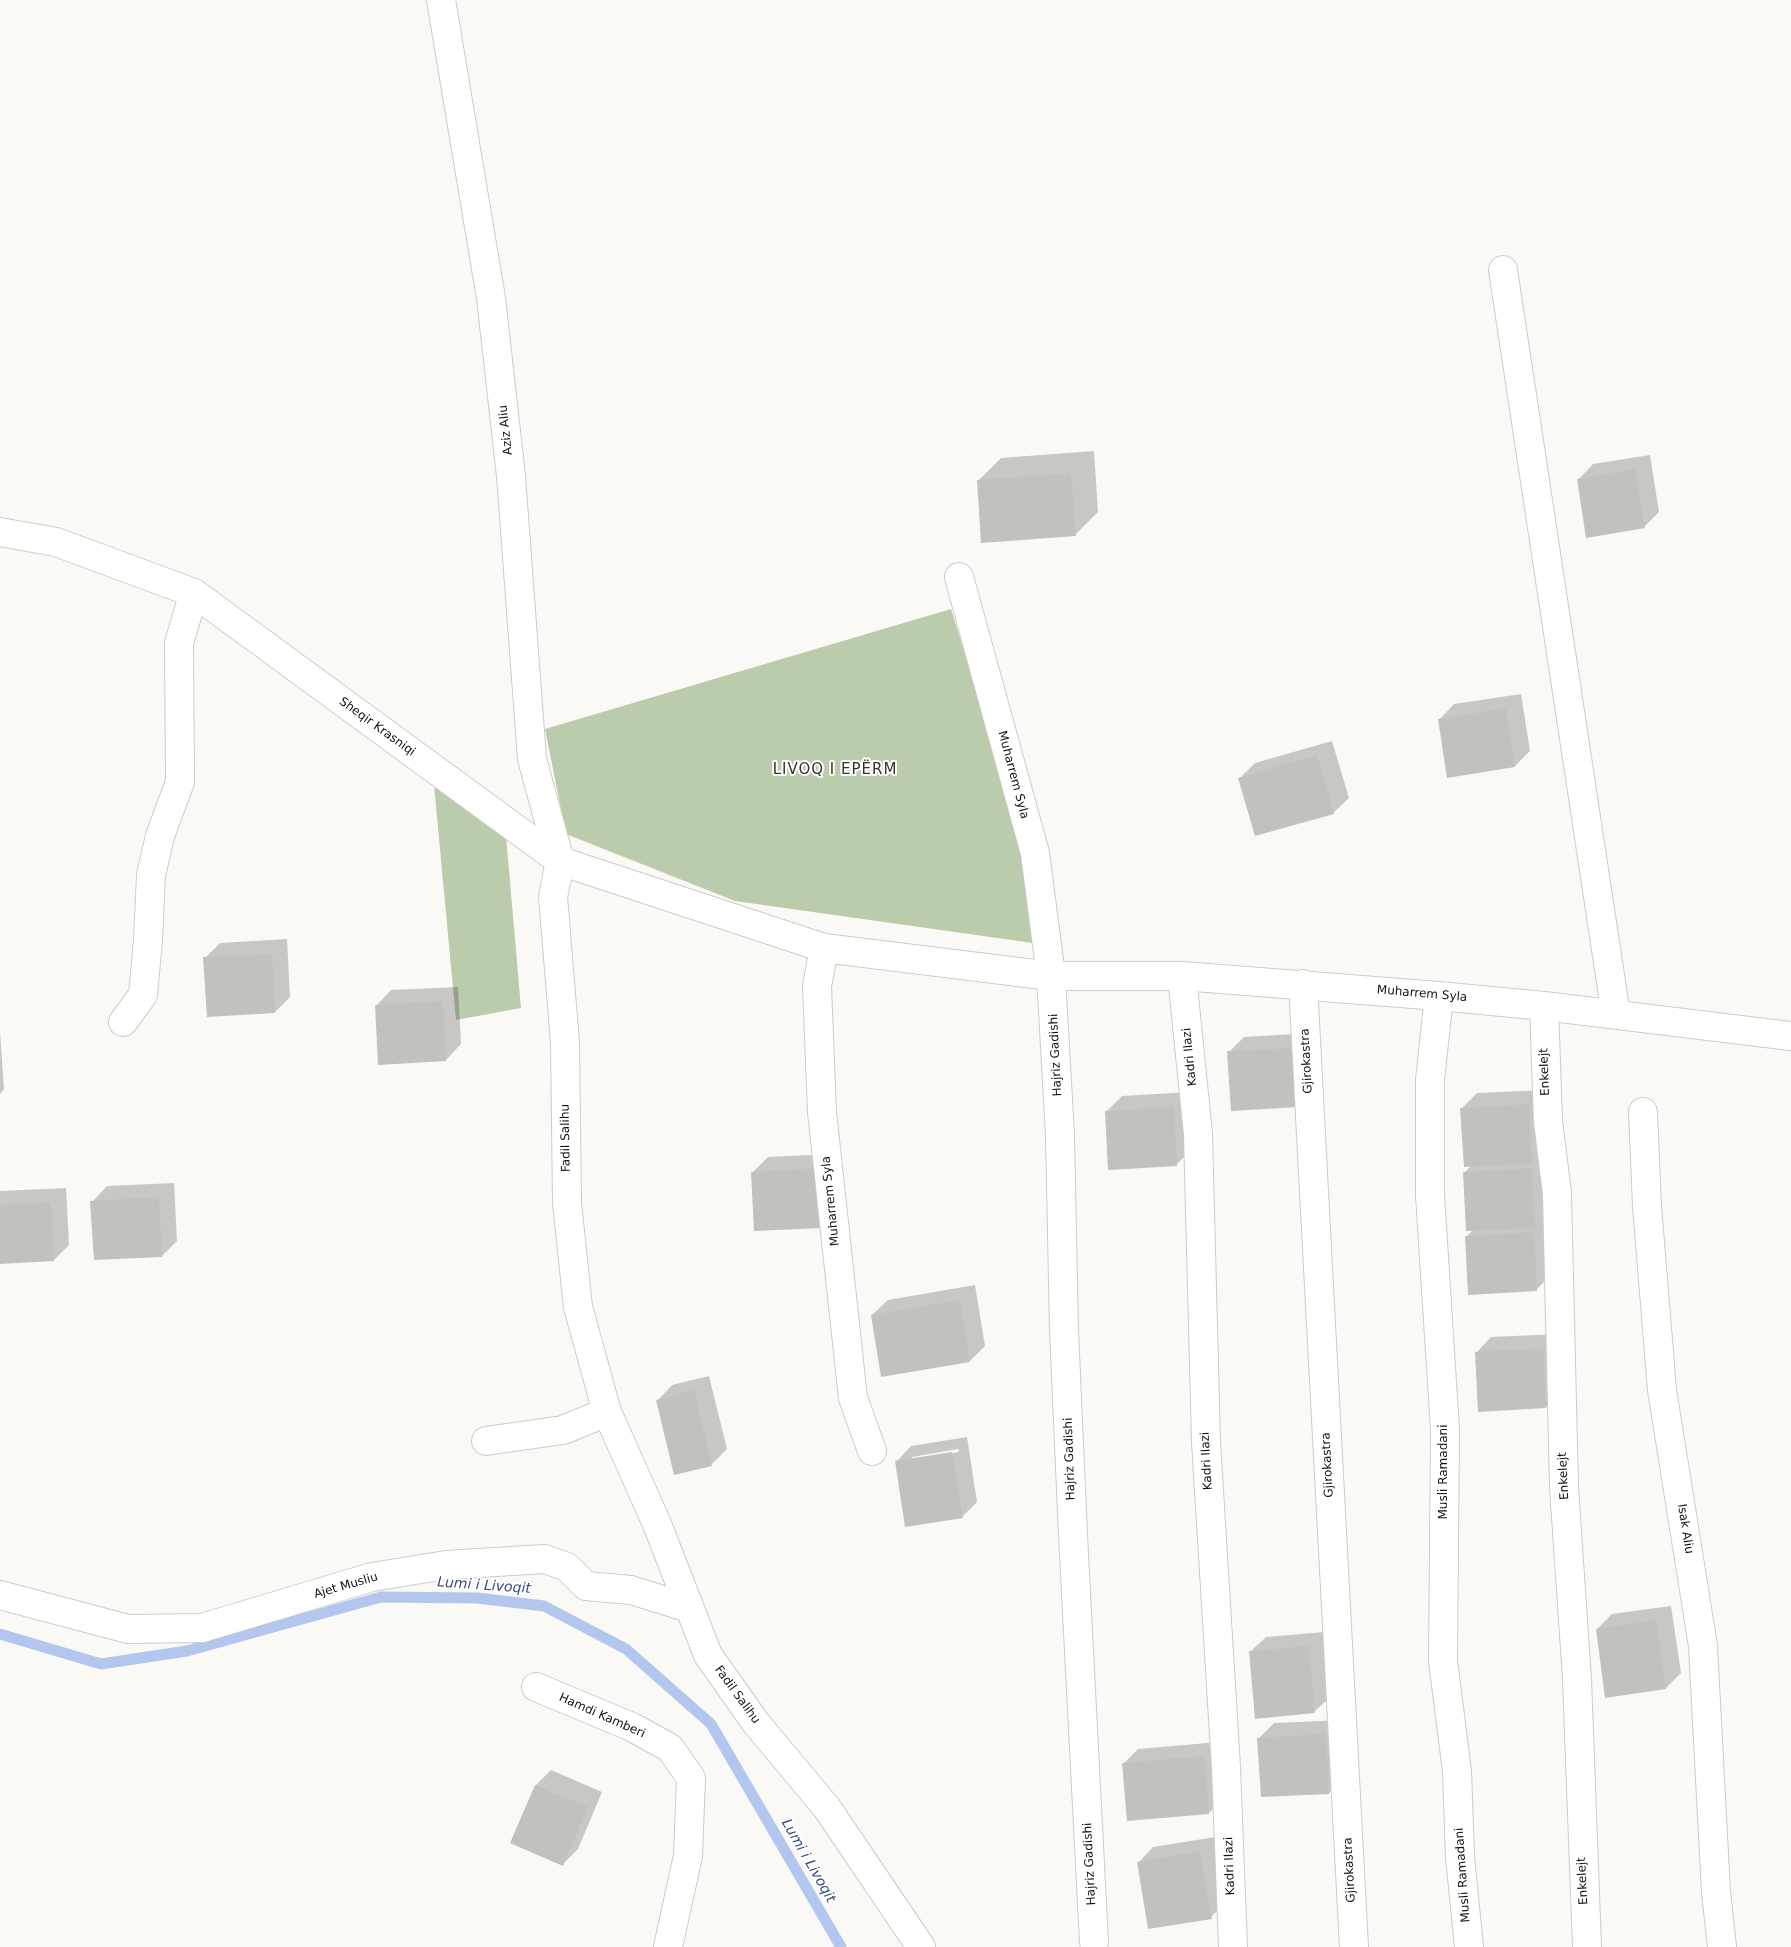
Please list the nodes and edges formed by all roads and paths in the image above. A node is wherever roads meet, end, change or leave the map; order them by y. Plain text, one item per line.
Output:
1 (441, 0) edge
2 (1503, 270) dead end
3 (0, 532) edge
4 (959, 577) dead end
5 (194, 593) junction
6 (560, 861) junction
7 (824, 948) junction
8 (1051, 976) junction
9 (1182, 976) junction
10 (1302, 984) junction
11 (1439, 996) junction
12 (1544, 1006) junction
13 (1616, 1015) junction
14 (124, 1022) dead end
15 (1791, 1036) edge
16 (1643, 1112) dead end
17 (608, 1412) junction
18 (486, 1441) dead end
19 (872, 1451) dead end
20 (0, 1595) edge
21 (689, 1608) junction
22 (536, 1687) dead end
23 (1094, 1942) dead end
24 (668, 1947) edge
25 (922, 1947) edge
26 (1233, 1947) edge
27 (1354, 1947) edge
28 (1469, 1947) edge
29 (1586, 1947) edge
30 (1722, 1947) edge

1 - 6 street, Aziz Aliu
2 - 13 street
3 - 5 street, Sheqir Krasniqi
4 - 8 street, Muharrem Syla
5 - 6 street, Sheqir Krasniqi
5 - 14 street
6 - 7 street, Muharrem Syla
6 - 17 street, Fadil Salihu
7 - 8 street, Muharrem Syla
7 - 19 street, Muharrem Syla
8 - 9 street, Muharrem Syla
8 - 23 street, Hajriz Gadishi
9 - 10 street, Muharrem Syla
9 - 26 street, Kadri Ilazi
10 - 11 street, Muharrem Syla
10 - 27 street, Gjirokastra
11 - 12 street, Muharrem Syla
11 - 28 street, Musli Ramadani
12 - 13 street, Muharrem Syla
12 - 29 street, Enkelejt
13 - 15 street, Muharrem Syla
16 - 30 street, Isak Aliu
17 - 18 street
17 - 21 street, Fadil Salihu
20 - 21 street, Ajet Musliu
21 - 25 street, Fadil Salihu
22 - 24 street, Hamdi Kamberi

